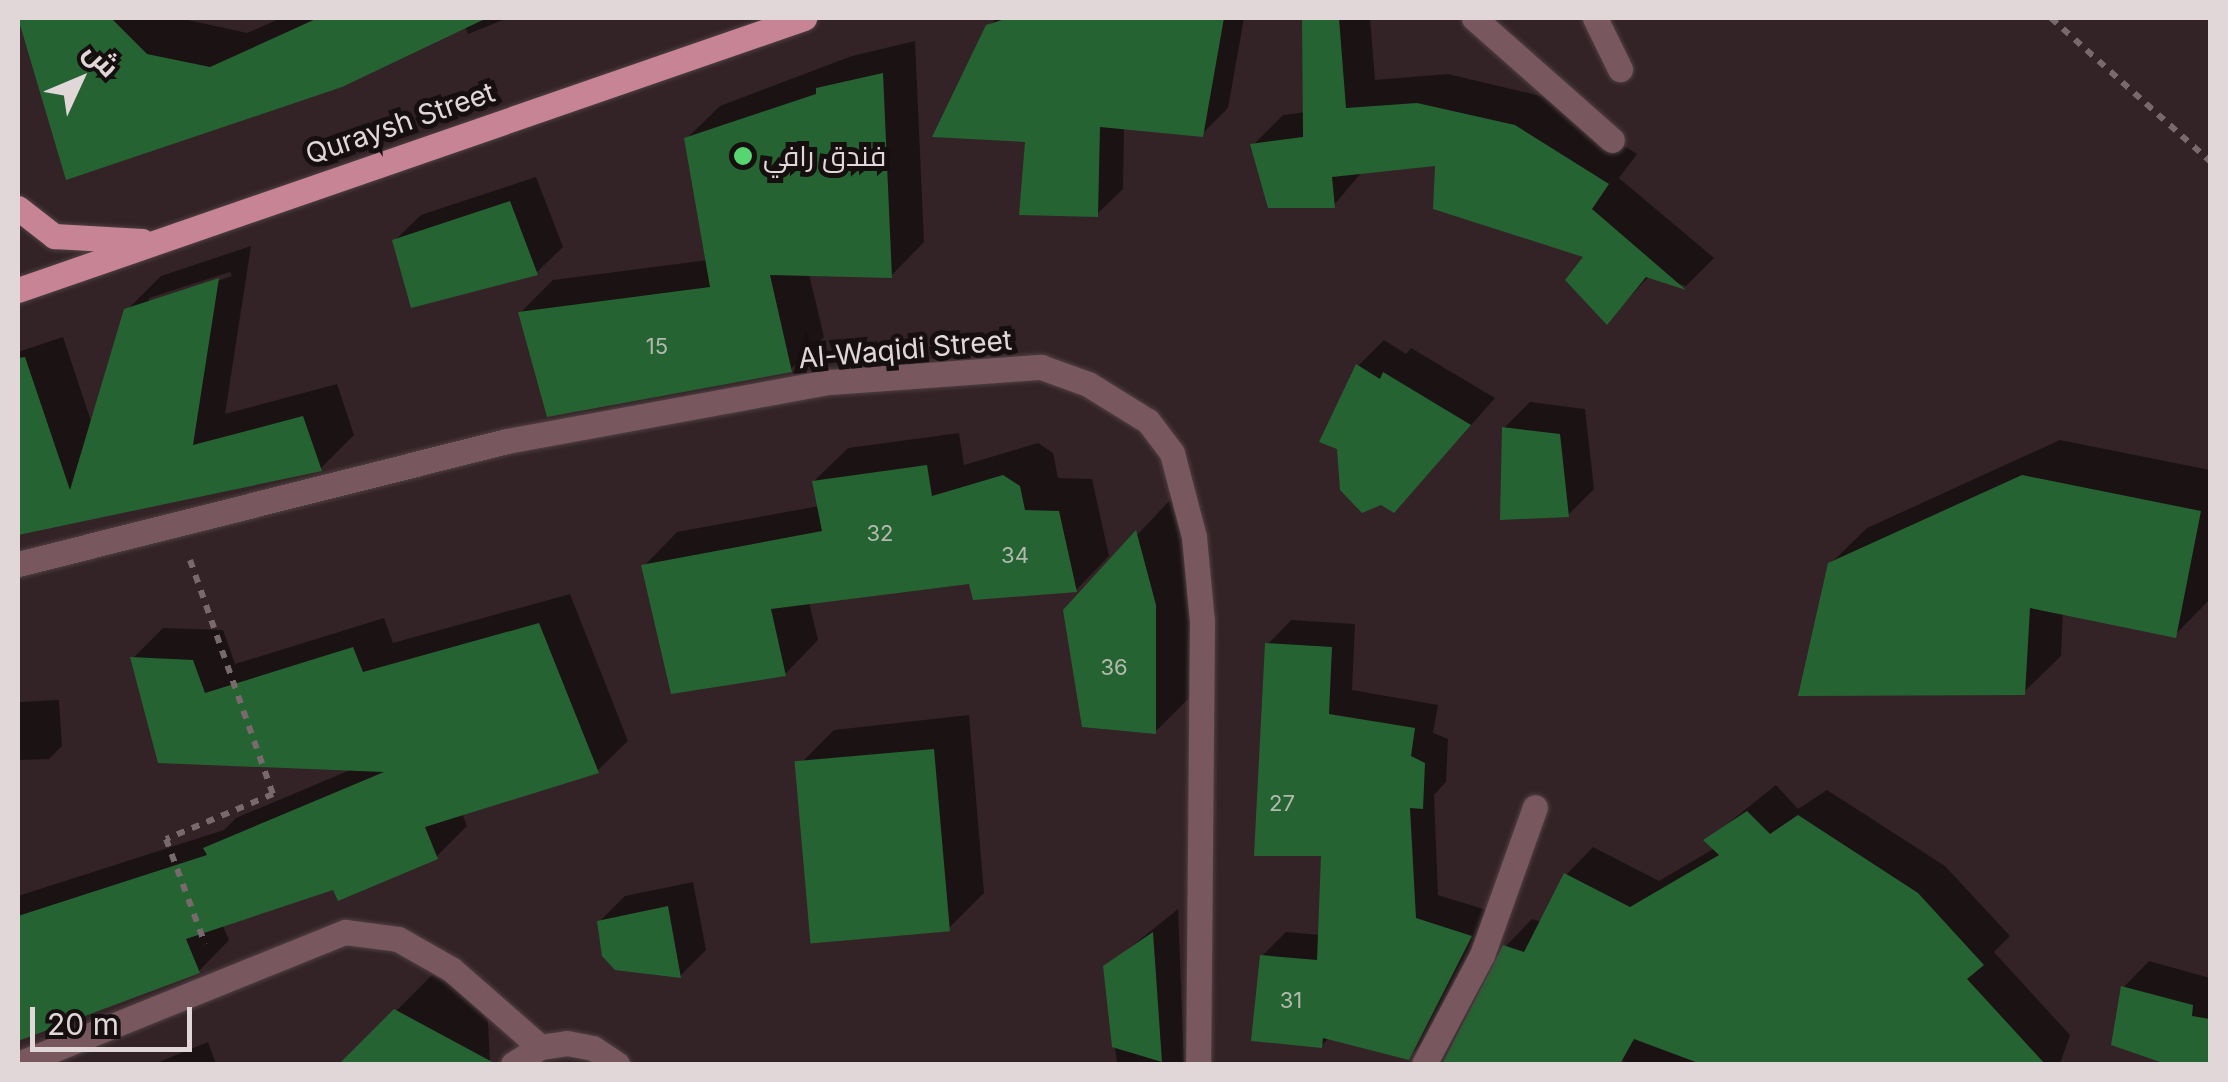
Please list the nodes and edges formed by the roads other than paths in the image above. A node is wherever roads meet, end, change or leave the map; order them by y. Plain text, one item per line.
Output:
1 (804, 18) edge
2 (1474, 18) edge
3 (1595, 18) edge
4 (1620, 68) dead end
5 (1612, 140) dead end
6 (18, 208) edge
7 (154, 242) junction
8 (18, 290) edge
9 (18, 564) edge
10 (1535, 807) dead end
11 (540, 1047) junction
12 (18, 1064) edge
13 (513, 1064) edge
14 (618, 1064) edge
15 (1198, 1064) edge
16 (1424, 1064) edge

1 - 7 main road, Quraysh Street
2 - 5 street
3 - 4 street
6 - 7 main road
7 - 8 main road, Quraysh Street
9 - 15 street, Al-Waqidi Street
10 - 16 street
11 - 12 street
11 - 13 street
11 - 14 street

